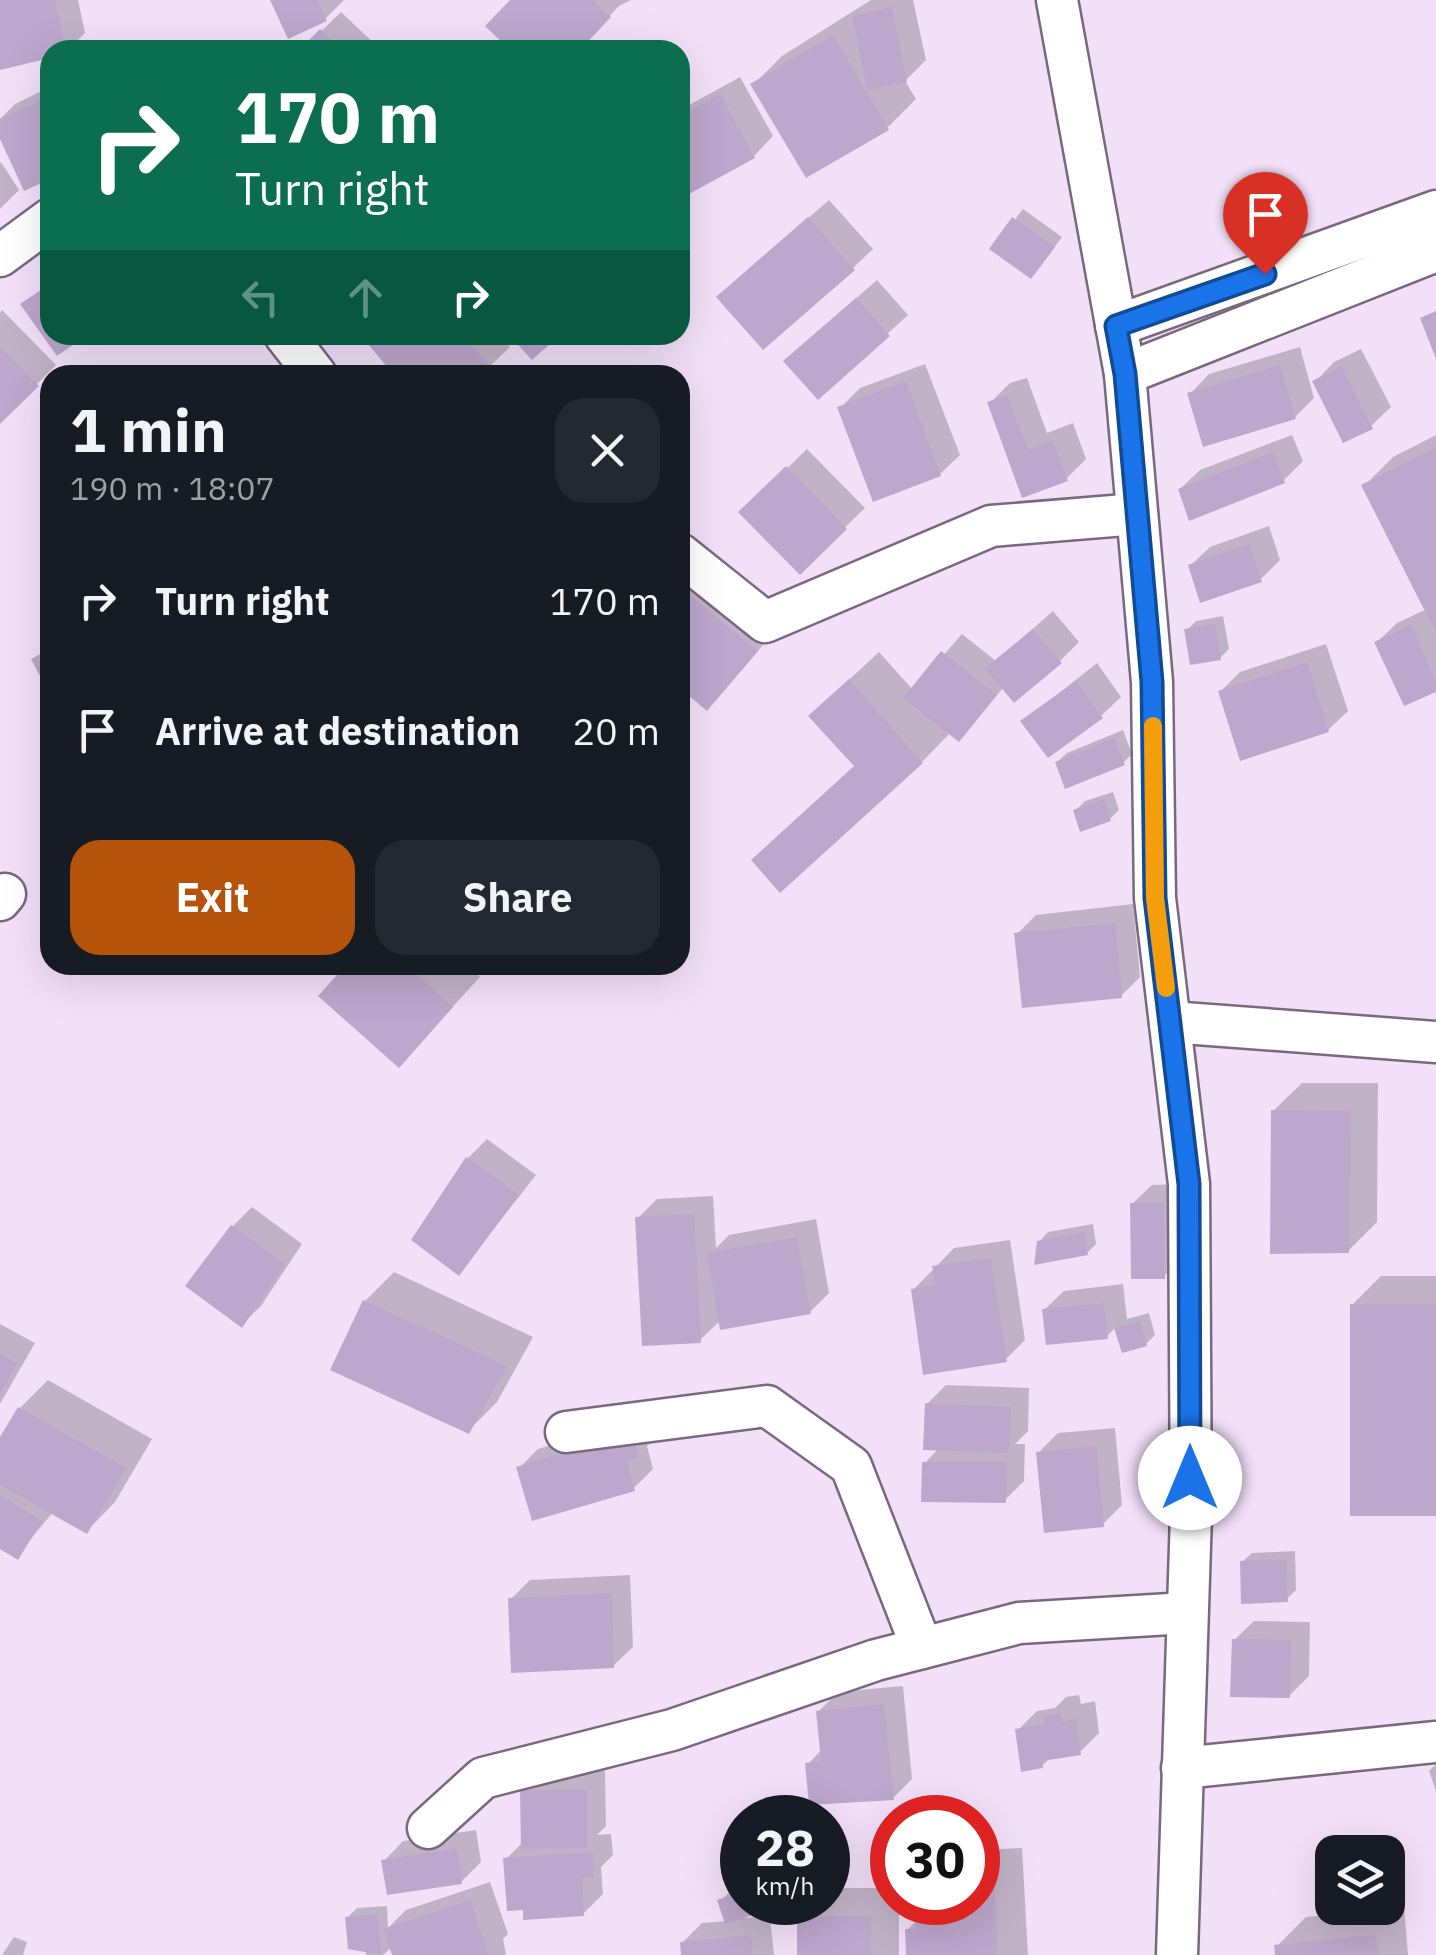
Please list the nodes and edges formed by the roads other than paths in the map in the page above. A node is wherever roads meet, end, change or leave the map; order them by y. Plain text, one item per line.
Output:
1 (1057, 0) edge
2 (1436, 212) edge
3 (40, 226) edge
4 (1436, 251) edge
5 (0, 256) edge
6 (1116, 326) junction
7 (292, 345) edge
8 (308, 365) edge
9 (1125, 374) junction
10 (1138, 514) junction
11 (690, 562) edge
12 (1170, 1022) junction
13 (1436, 1042) edge
14 (566, 1432) dead end
15 (1187, 1612) junction
16 (922, 1648) junction
17 (1436, 1742) edge
18 (1182, 1768) junction
19 (428, 1828) dead end
20 (1177, 1955) edge

1 - 6 street
2 - 6 street
3 - 5 street
4 - 9 street
6 - 9 street
7 - 8 street
9 - 10 street
10 - 11 street
10 - 12 street
12 - 13 street
12 - 15 street
14 - 16 street
15 - 16 street
15 - 18 street
16 - 19 street
17 - 18 street
18 - 20 street

